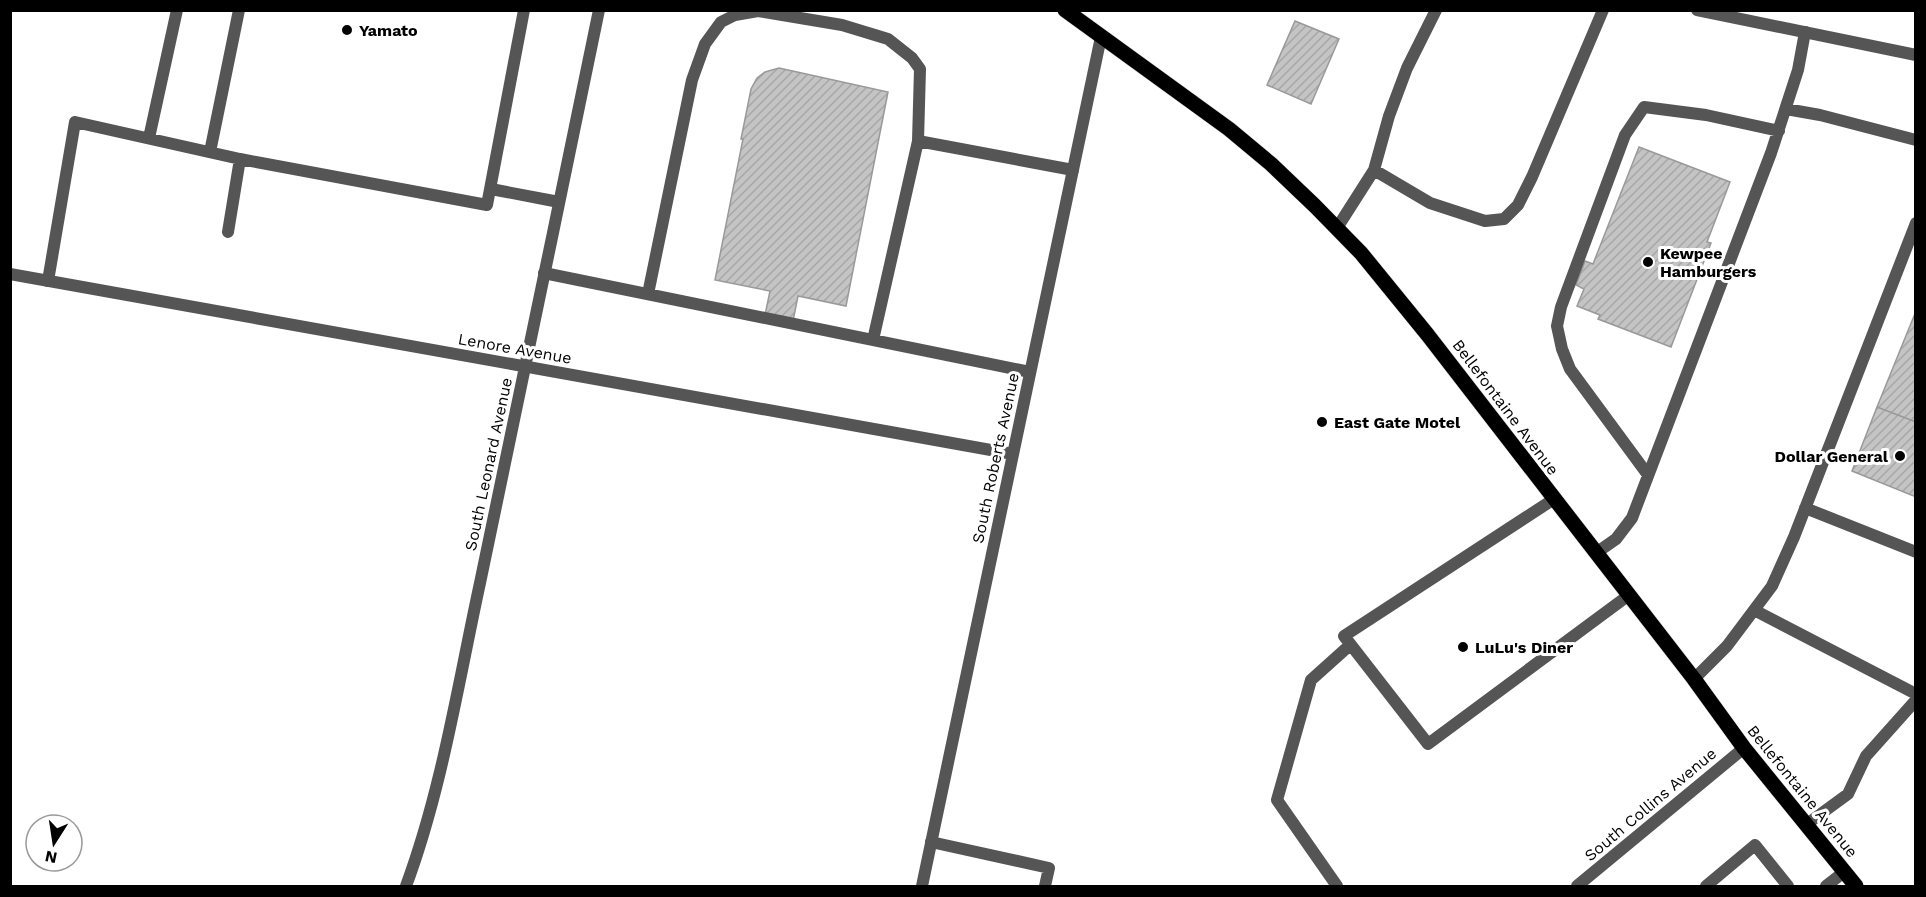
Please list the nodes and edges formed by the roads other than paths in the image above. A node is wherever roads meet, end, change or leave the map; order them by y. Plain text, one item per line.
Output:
1 (177, 10) edge
2 (239, 10) edge
3 (524, 10) edge
4 (599, 10) edge
5 (1065, 10) edge
6 (1436, 10) edge
7 (1603, 10) edge
8 (1697, 10) edge
9 (1806, 32) junction
10 (1101, 36) junction
11 (1916, 55) edge
12 (1786, 109) junction
13 (1779, 131) junction
14 (149, 138) junction
15 (1916, 140) edge
16 (918, 141) junction
17 (210, 152) junction
18 (240, 159) junction
19 (1073, 170) junction
20 (1374, 170) junction
21 (491, 189) junction
22 (559, 202) junction
23 (1916, 223) edge
24 (1337, 228) junction
25 (228, 232) dead end
26 (544, 273) junction
27 (10, 274) edge
28 (48, 280) junction
29 (648, 294) junction
30 (873, 340) junction
31 (526, 366) junction
32 (1030, 372) junction
33 (1013, 454) junction
34 (1648, 475) junction
35 (1554, 499) junction
36 (1805, 508) junction
37 (1916, 552) edge
38 (1596, 553) junction
39 (1629, 595) junction
40 (1754, 610) junction
41 (1350, 645) junction
42 (1694, 679) junction
43 (1916, 693) edge
44 (1916, 700) edge
45 (1744, 748) junction
46 (1807, 824) junction
47 (931, 842) junction
48 (1844, 872) junction
49 (1582, 885) edge
50 (406, 886) edge
51 (922, 886) edge
52 (1045, 886) edge
53 (1336, 886) edge
54 (1706, 886) edge
55 (1788, 886) edge
56 (1826, 886) edge
57 (1856, 886) edge

1 - 14 street
2 - 17 street
3 - 21 street
4 - 22 street, South Leonard Avenue
5 - 10 main road, Bellefontaine Avenue
6 - 20 street
7 - 20 street
8 - 9 street
9 - 11 street
9 - 12 street
10 - 19 street, South Roberts Avenue
10 - 24 main road, Bellefontaine Avenue
12 - 13 street
12 - 15 street
13 - 34 street
13 - 34 street
14 - 17 street
14 - 28 street
16 - 19 street
16 - 29 street
16 - 30 street
17 - 18 street
18 - 21 street
18 - 25 street
19 - 32 street, South Roberts Avenue
20 - 24 street
21 - 22 street
22 - 26 street, South Leonard Avenue
23 - 36 street
24 - 35 main road, Bellefontaine Avenue
26 - 29 street
26 - 31 street, South Leonard Avenue
27 - 28 street, Lenore Avenue
28 - 31 street, Lenore Avenue
29 - 30 street
30 - 32 street
31 - 33 street, Lenore Avenue
31 - 50 street, South Leonard Avenue
32 - 33 street, South Roberts Avenue
33 - 47 street, South Roberts Avenue
34 - 38 street
35 - 38 main road, Bellefontaine Avenue
35 - 41 street
36 - 37 street
36 - 40 street
38 - 39 main road, Bellefontaine Avenue
39 - 41 street
39 - 42 main road, Bellefontaine Avenue
40 - 42 street
40 - 43 street
41 - 53 street
42 - 45 main road, Bellefontaine Avenue
44 - 46 street
45 - 46 main road, Bellefontaine Avenue
45 - 49 street, South Collins Avenue
46 - 48 main road, Bellefontaine Avenue
47 - 51 street, South Roberts Avenue
47 - 52 street
48 - 56 street
48 - 57 main road, Bellefontaine Avenue
54 - 55 street

